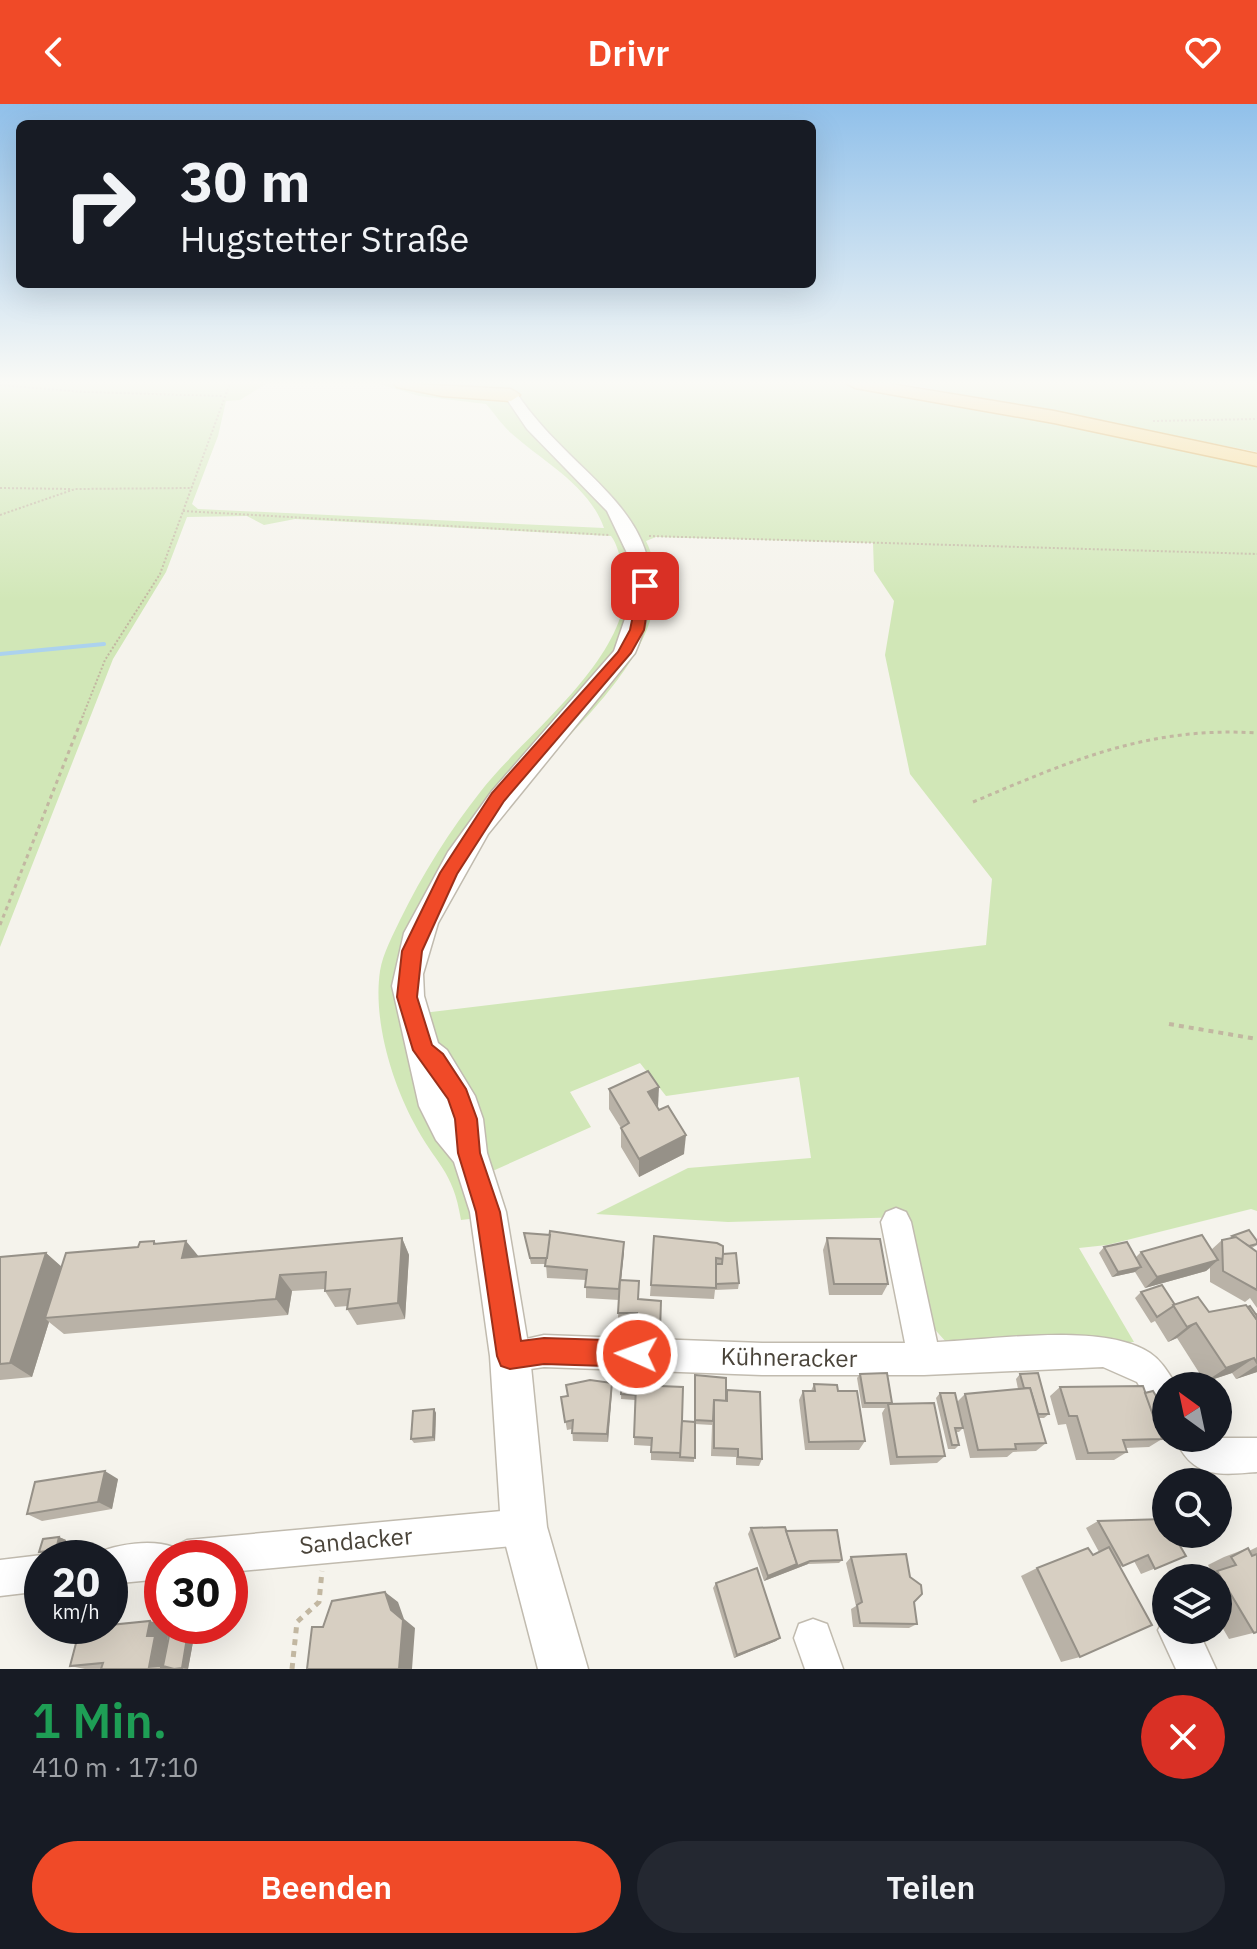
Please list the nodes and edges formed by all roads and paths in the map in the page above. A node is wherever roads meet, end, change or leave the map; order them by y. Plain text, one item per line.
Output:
1 (204, 456) edge
2 (563, 456) edge
3 (0, 488) edge
4 (192, 488) junction
5 (75, 489) junction
6 (183, 511) junction
7 (0, 515) edge
8 (629, 536) junction
9 (1257, 554) edge
10 (1257, 733) edge
11 (973, 802) dead end
12 (0, 925) edge
13 (1169, 1024) dead end
14 (1257, 1039) edge
15 (896, 1222) dead end
16 (510, 1356) junction
17 (924, 1359) junction
18 (1152, 1377) edge
19 (1207, 1452) edge
20 (1255, 1456) edge
21 (524, 1527) junction
22 (324, 1543) junction
23 (248, 1551) edge
24 (24, 1575) edge
25 (0, 1578) edge
26 (1184, 1644) edge
27 (292, 1669) edge
28 (563, 1669) edge
29 (1197, 1669) edge

1 - 4 path
2 - 8 street
3 - 5 path
4 - 5 path
4 - 6 path
5 - 7 path
6 - 8 path
6 - 12 path
8 - 9 path
8 - 16 street
10 - 11 path
13 - 14 path
15 - 17 street
16 - 17 street, Kühneracker
16 - 21 street
17 - 18 street, Kühneracker
19 - 20 street
21 - 22 street, Sandacker
21 - 28 street
22 - 23 street, Sandacker
22 - 27 path
24 - 25 street
26 - 29 street

